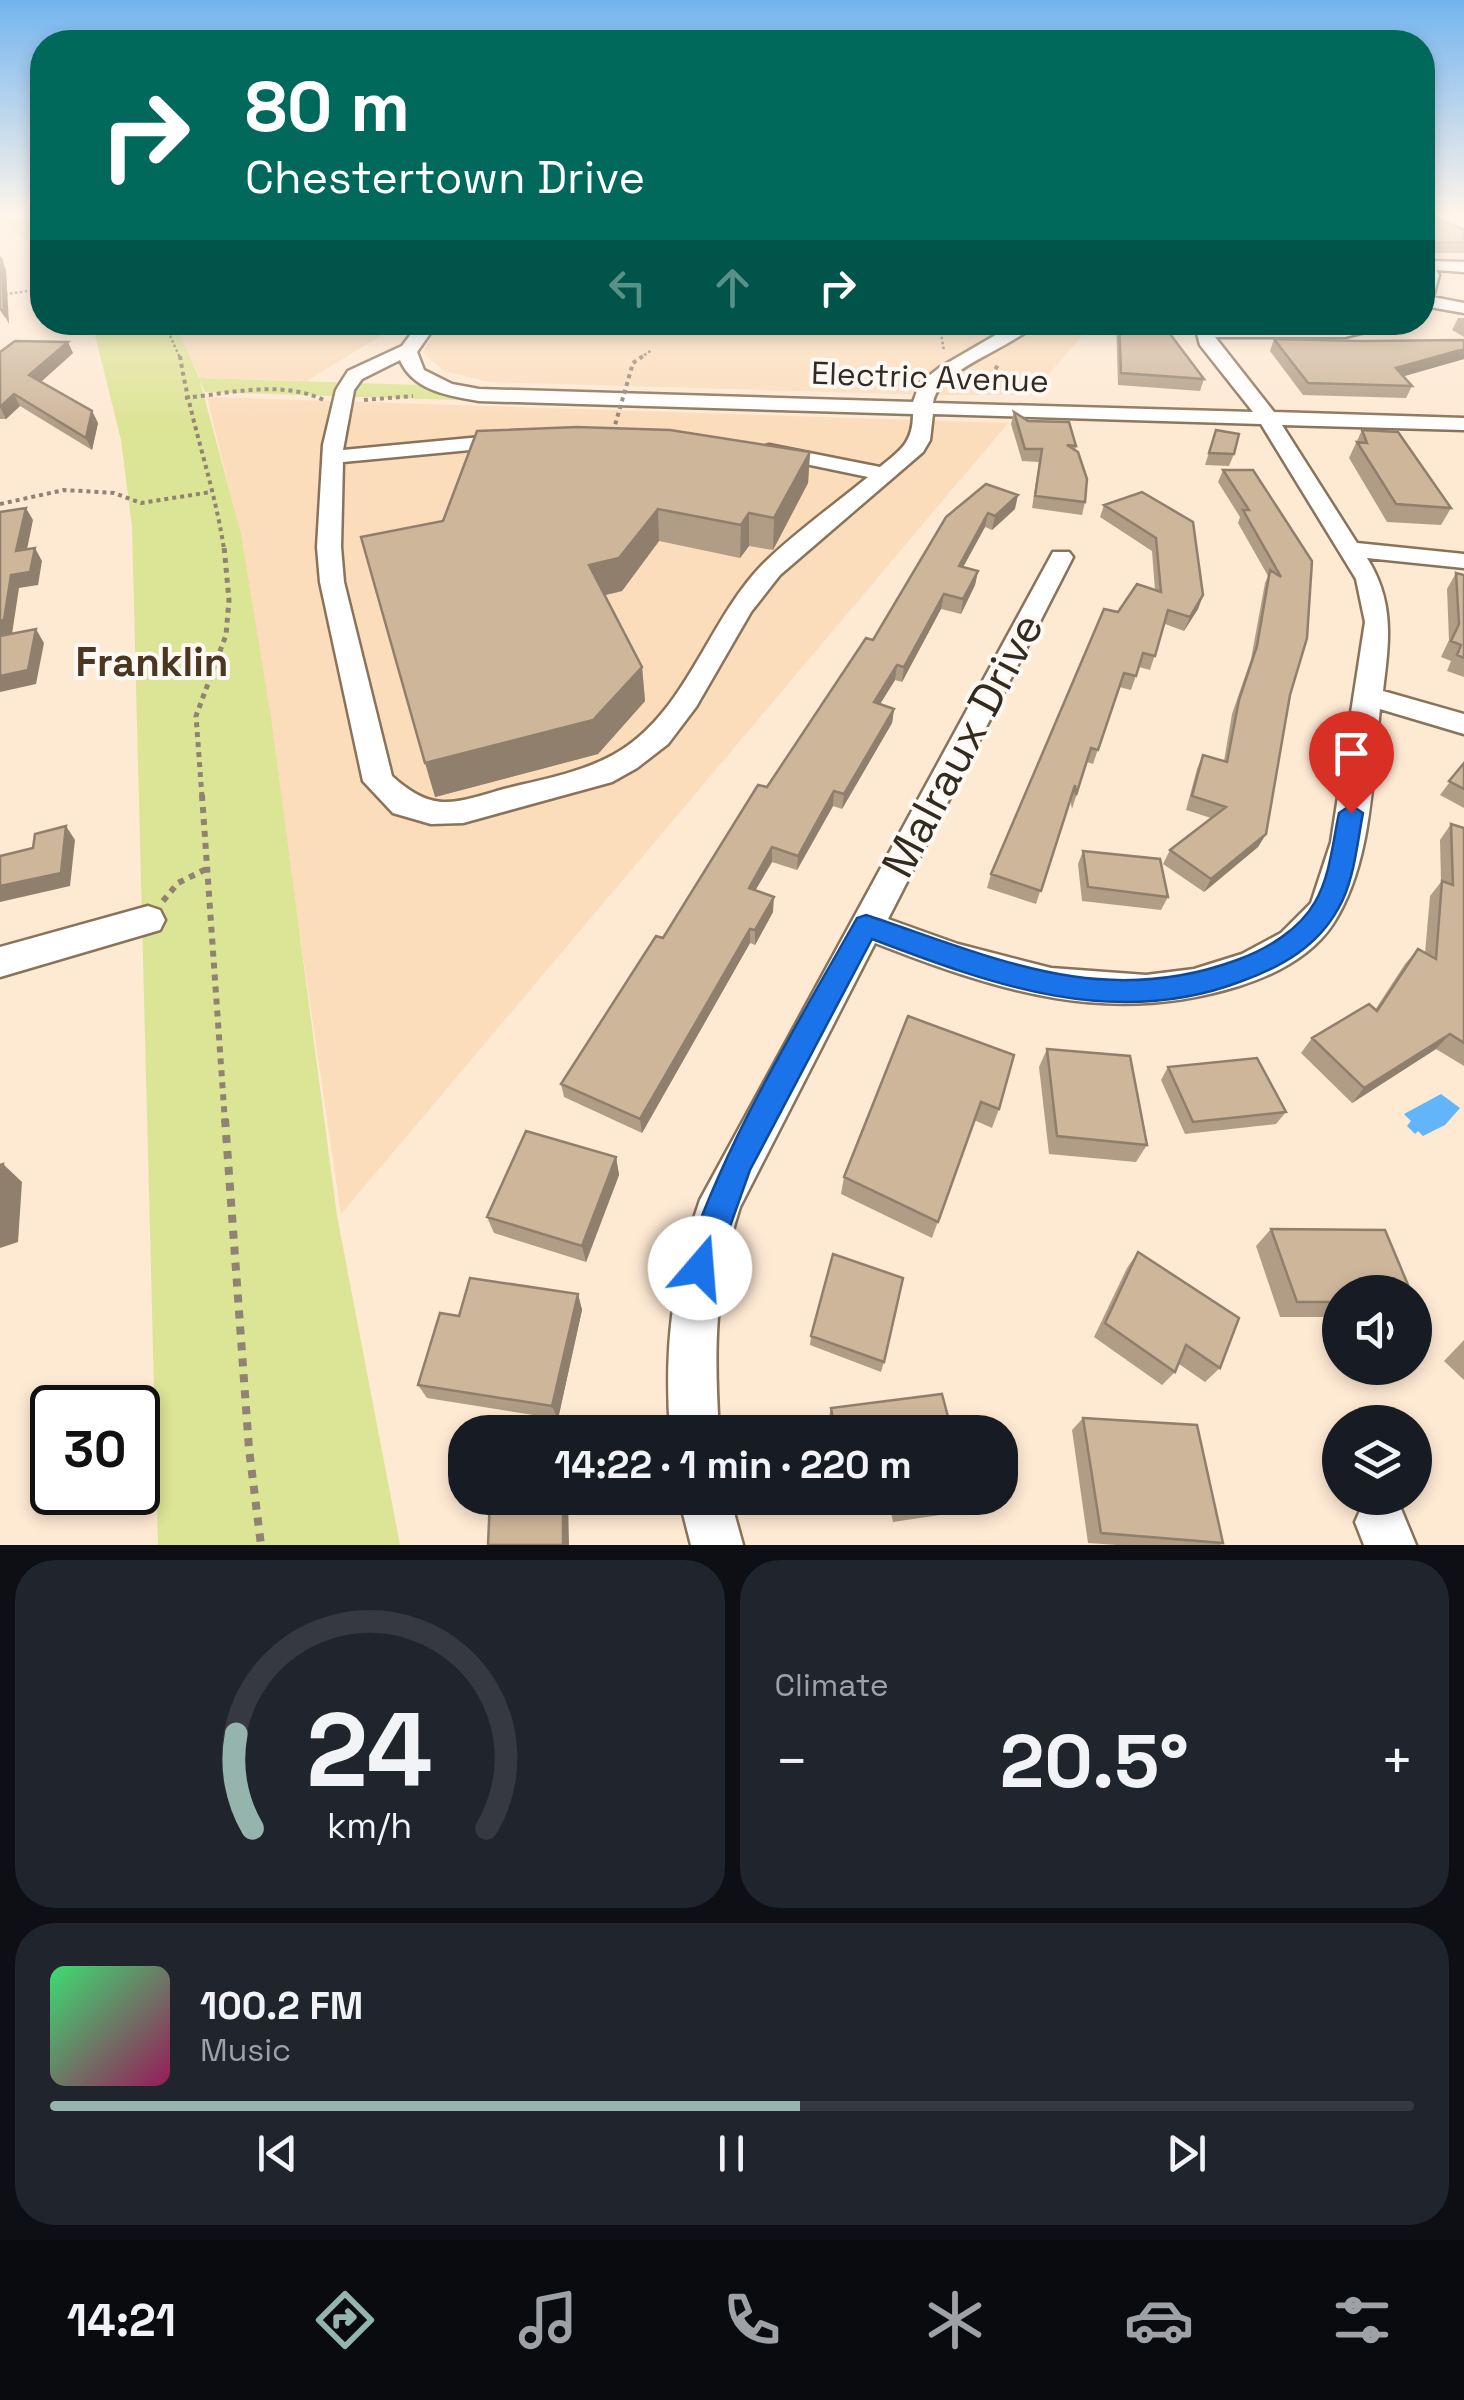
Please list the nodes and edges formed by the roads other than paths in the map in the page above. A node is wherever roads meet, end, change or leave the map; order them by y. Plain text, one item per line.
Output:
1 (1435, 305) edge
2 (1464, 308) edge
3 (423, 335) edge
4 (1014, 335) edge
5 (1208, 335) edge
6 (409, 359) junction
7 (944, 366) junction
8 (664, 398) junction
9 (925, 406) junction
10 (1015, 409) junction
11 (1267, 417) junction
12 (1464, 424) edge
13 (654, 425) edge
14 (528, 439) edge
15 (741, 447) edge
16 (333, 457) junction
17 (888, 475) junction
18 (1349, 548) junction
19 (1061, 558) dead end
20 (1464, 560) edge
21 (1368, 696) junction
22 (1464, 724) edge
23 (148, 920) road end
24 (866, 925) junction
25 (0, 962) edge
26 (694, 1415) edge
27 (709, 1515) edge
28 (717, 1545) edge

1 - 2 street
3 - 6 street
4 - 7 street
5 - 11 street
6 - 8 street, Electric Avenue
6 - 16 street
7 - 9 street
7 - 10 street
8 - 9 street, Electric Avenue
8 - 13 street
9 - 10 street, Electric Avenue
9 - 17 street
10 - 11 street, Electric Avenue
11 - 12 street, Electric Avenue
11 - 18 street
14 - 16 street
15 - 17 street
16 - 17 street
18 - 20 street
18 - 21 street
19 - 24 street, Malraux Drive
21 - 22 street
21 - 24 street
23 - 25 street
24 - 26 street, Malraux Drive
27 - 28 street

